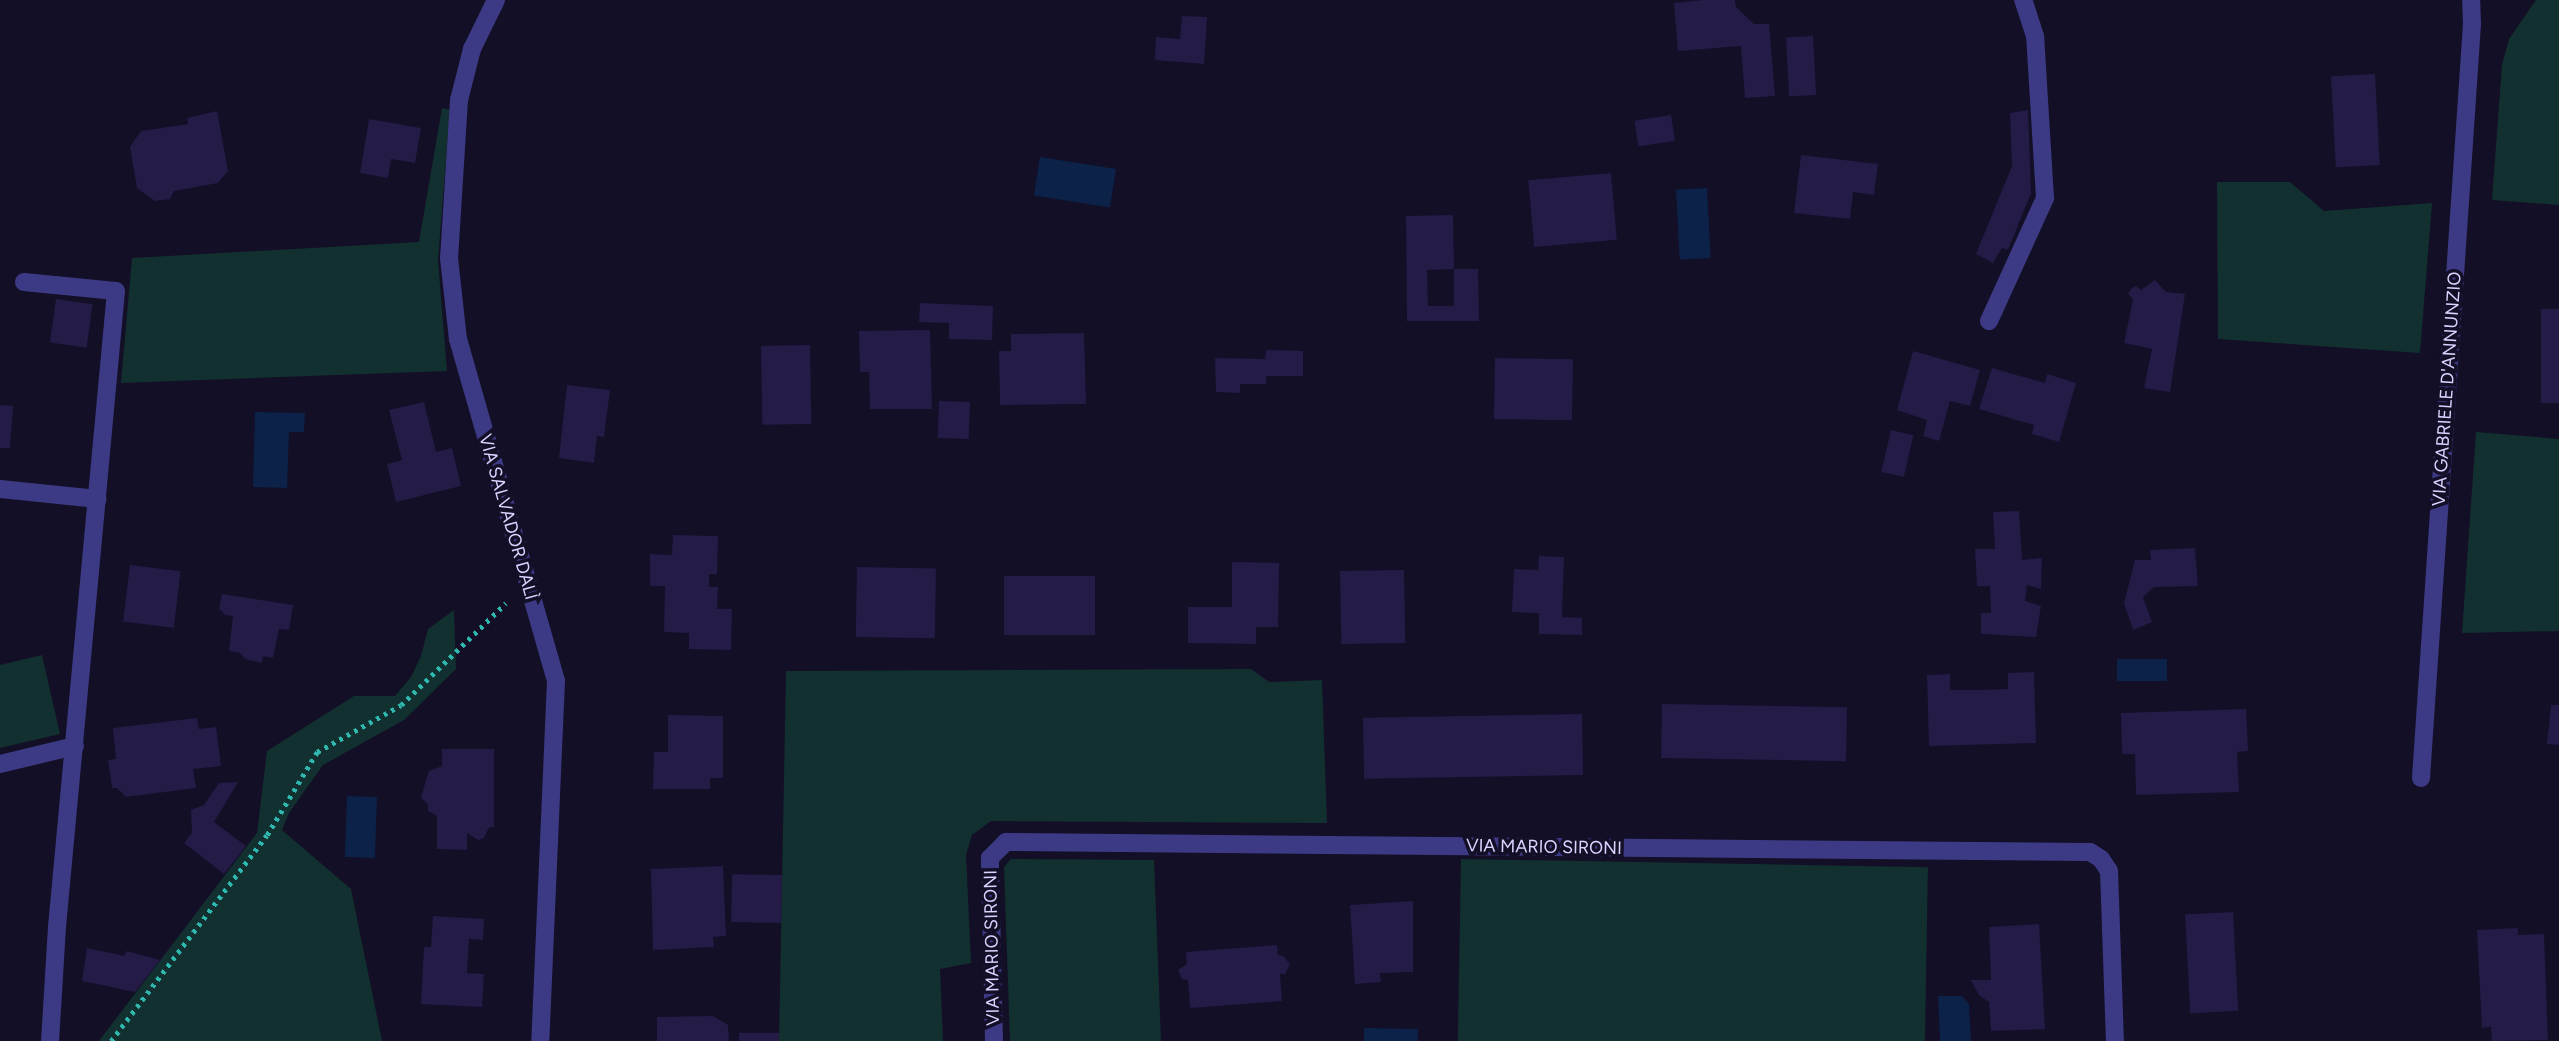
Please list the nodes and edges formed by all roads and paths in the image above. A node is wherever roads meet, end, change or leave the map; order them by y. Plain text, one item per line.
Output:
1 (496, 0) edge
2 (2023, 0) edge
3 (2471, 0) edge
4 (24, 282) dead end
5 (1989, 321) dead end
6 (0, 489) edge
7 (97, 499) junction
8 (526, 585) junction
9 (75, 746) junction
10 (0, 764) edge
11 (2421, 778) dead end
12 (50, 1041) edge
13 (111, 1041) edge
14 (540, 1041) edge
15 (994, 1041) edge
16 (2115, 1041) edge

1 - 8 street, VIA SALVADOR DALÌ
2 - 5 street
3 - 11 street, VIA GABRIELE D'ANNUNZIO
4 - 7 street
6 - 7 street
7 - 9 street
8 - 13 path
8 - 14 street, VIA SALVADOR DALÌ
9 - 10 street
9 - 12 street
15 - 16 street, VIA MARIO SIRONI

